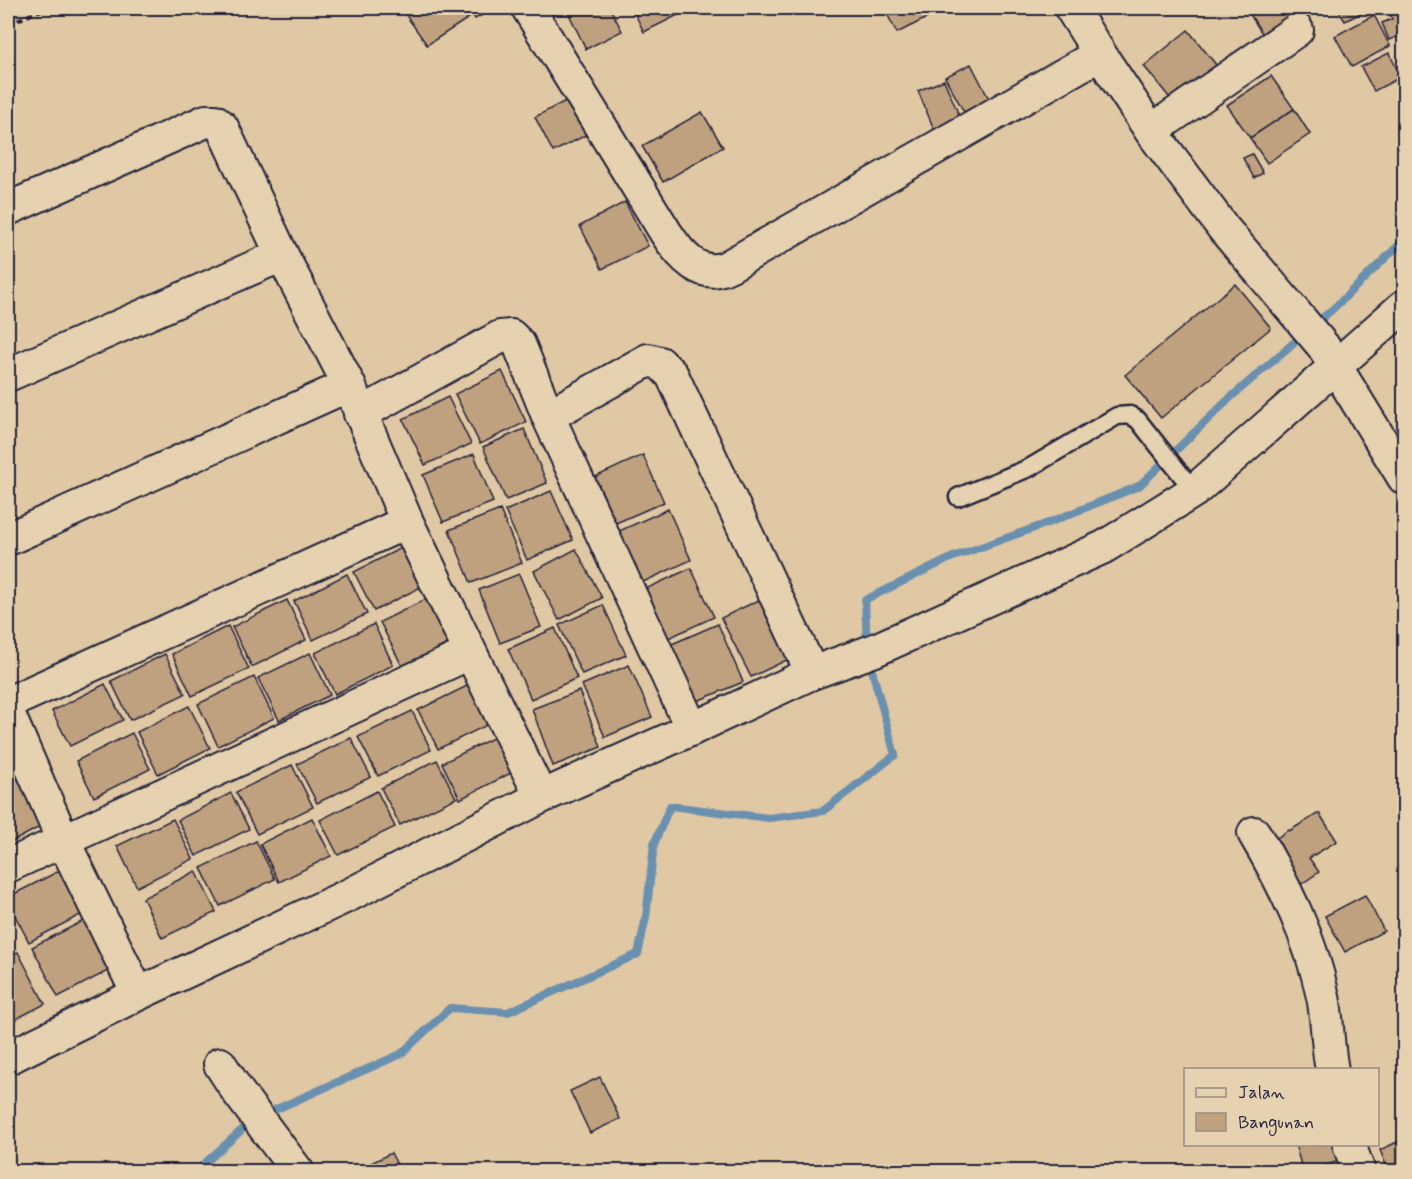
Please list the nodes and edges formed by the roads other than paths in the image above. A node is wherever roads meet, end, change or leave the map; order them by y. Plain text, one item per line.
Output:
1 (528, 8) edge
2 (1071, 8) edge
3 (1297, 30) dead end
4 (1100, 54) junction
5 (1151, 131) junction
6 (8, 209) edge
7 (282, 255) junction
8 (1404, 306) edge
9 (1330, 356) junction
10 (8, 375) edge
11 (349, 385) junction
12 (360, 414) junction
13 (548, 416) junction
14 (1404, 478) edge
15 (1189, 484) junction
16 (958, 497) dead end
17 (407, 522) junction
18 (8, 539) edge
19 (470, 653) junction
20 (812, 673) junction
21 (8, 703) edge
22 (8, 713) edge
23 (692, 729) junction
24 (541, 797) junction
25 (1254, 833) dead end
26 (63, 840) junction
27 (8, 866) edge
28 (138, 994) junction
29 (8, 1058) edge
30 (220, 1064) dead end
31 (1332, 1068) edge
32 (1350, 1146) edge
33 (298, 1172) edge
34 (1359, 1172) edge

1 - 4 street
2 - 4 street
3 - 5 street
4 - 5 street
5 - 9 street
6 - 7 street
7 - 10 street
7 - 11 street
8 - 9 street
9 - 14 street
9 - 15 street
11 - 12 street
11 - 18 street
12 - 13 street
12 - 17 street
13 - 20 street
13 - 23 street
15 - 16 lane
15 - 20 street
17 - 19 street
17 - 21 street
19 - 24 street
19 - 26 street
20 - 23 street
22 - 26 street
23 - 24 street
24 - 28 street
25 - 31 street
26 - 27 street
26 - 28 street
28 - 29 street
30 - 33 street
32 - 34 street

